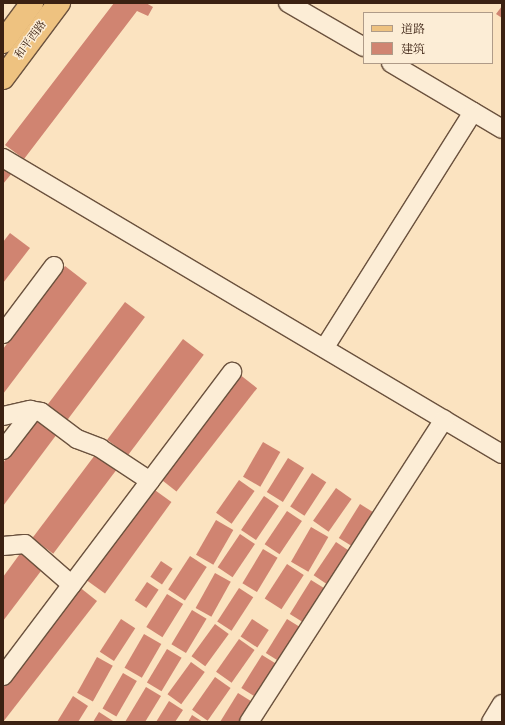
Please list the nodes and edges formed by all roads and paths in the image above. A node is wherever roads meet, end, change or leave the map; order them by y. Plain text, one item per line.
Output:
1 (32, 3) edge
2 (58, 3) edge
3 (288, 3) edge
4 (3, 42) edge
5 (363, 46) edge
6 (393, 64) edge
7 (3, 78) edge
8 (473, 112) junction
9 (502, 129) edge
10 (3, 158) edge
11 (54, 266) dead end
12 (3, 334) edge
13 (325, 347) junction
14 (232, 372) dead end
15 (33, 410) junction
16 (3, 416) edge
17 (444, 419) junction
18 (3, 450) edge
19 (502, 454) edge
20 (150, 481) junction
21 (3, 546) edge
22 (72, 585) junction
23 (3, 676) edge
24 (502, 704) edge
25 (249, 722) edge
26 (491, 722) edge

1 - 4 main road, 和平西路
2 - 7 main road, 和平西路
3 - 5 street
6 - 8 street
8 - 9 street
8 - 13 street
10 - 13 street
11 - 12 street
13 - 17 street
14 - 20 street
15 - 16 street
15 - 18 street
15 - 20 street
17 - 19 street
17 - 25 street
20 - 22 street
21 - 22 street
22 - 23 street
24 - 26 street

